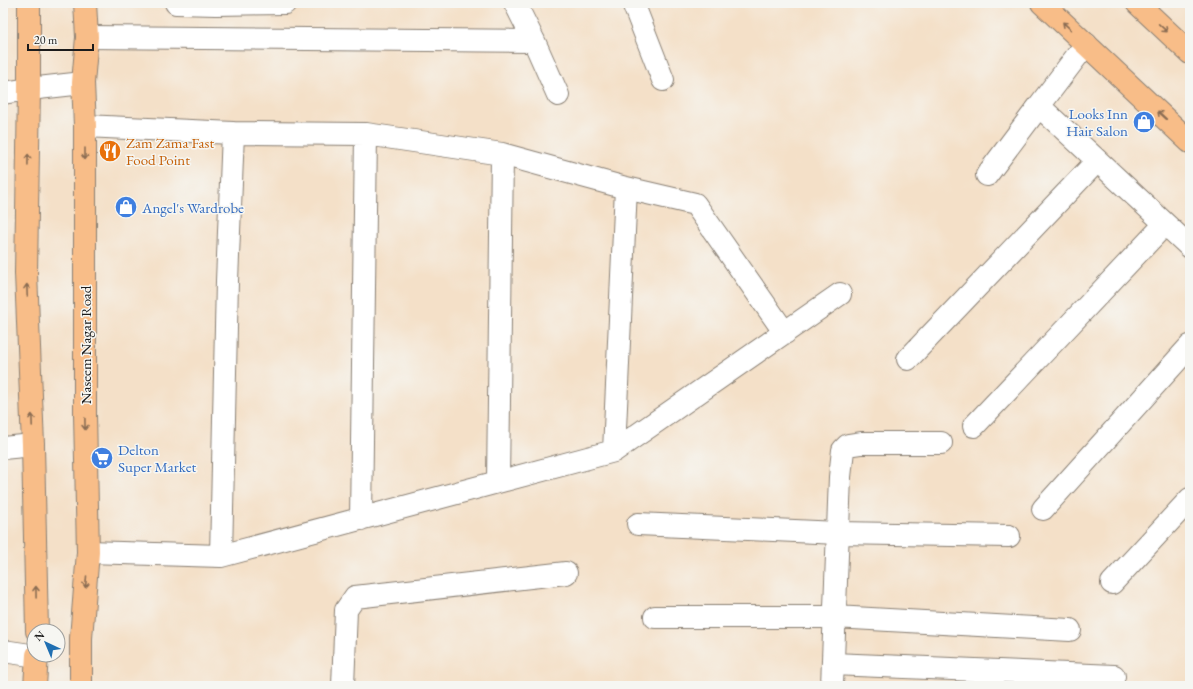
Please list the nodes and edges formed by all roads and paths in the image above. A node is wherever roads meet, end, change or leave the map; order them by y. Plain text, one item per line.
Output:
1 (29, 3) edge
2 (85, 3) edge
3 (176, 3) edge
4 (285, 3) edge
5 (515, 3) edge
6 (633, 3) edge
7 (1042, 3) edge
8 (1137, 3) edge
9 (216, 4) edge
10 (87, 37) junction
11 (534, 41) junction
12 (1086, 44) junction
13 (1190, 53) edge
14 (663, 80) dead end
15 (83, 83) junction
16 (29, 89) junction
17 (3, 93) edge
18 (558, 95) dead end
19 (1039, 106) junction
20 (85, 126) junction
21 (233, 133) junction
22 (366, 134) junction
23 (1190, 142) edge
24 (502, 154) junction
25 (1097, 160) junction
26 (987, 175) dead end
27 (626, 188) junction
28 (1165, 224) junction
29 (1190, 247) edge
30 (840, 294) dead end
31 (785, 333) junction
32 (1190, 346) edge
33 (908, 360) dead end
34 (974, 426) dead end
35 (941, 443) dead end
36 (33, 445) junction
37 (3, 448) edge
38 (614, 452) junction
39 (498, 482) junction
40 (1190, 499) edge
41 (1043, 508) dead end
42 (361, 519) junction
43 (638, 524) dead end
44 (838, 533) junction
45 (1009, 536) dead end
46 (88, 552) junction
47 (221, 556) junction
48 (566, 573) dead end
49 (1112, 582) dead end
50 (655, 617) dead end
51 (835, 617) junction
52 (37, 623) edge
53 (1070, 630) dead end
54 (3, 652) edge
55 (26, 654) edge
56 (36, 663) edge
57 (833, 664) junction
58 (1114, 676) dead end
59 (35, 686) edge
60 (81, 686) edge
61 (343, 686) edge
62 (832, 686) edge

1 - 16 main road
2 - 10 main road, Naseem Nagar Road
3 - 9 street
4 - 9 street
5 - 11 street
6 - 14 street
12 -> 7 main road
8 -> 13 main road
10 - 11 street
10 - 15 main road, Naseem Nagar Road
11 - 18 street
12 - 19 street
23 -> 12 main road
15 - 16 street
15 - 20 main road, Naseem Nagar Road
16 - 17 street
36 -> 16 main road
19 - 25 street
19 - 26 street
20 - 21 street
20 -> 46 main road, Naseem Nagar Road
21 - 22 street
21 - 47 street
22 - 24 street
22 - 42 street
24 - 27 street
24 - 39 street
25 - 28 street
25 - 33 street
27 - 31 street
27 - 38 street
28 - 29 street
28 - 34 street
30 - 31 street
31 - 38 street
32 - 41 street
35 - 44 street
36 - 37 street
52 -> 36 main road
38 - 39 street
39 - 42 street
40 - 49 street
42 - 47 street
43 - 44 street
44 - 45 street
44 - 51 street
46 - 47 street
46 -> 60 main road, Naseem Nagar Road
48 - 61 street
50 - 51 street
51 - 53 street
51 - 57 street
54 - 55 street
56 - 59 main road
57 - 58 street
57 - 62 street

